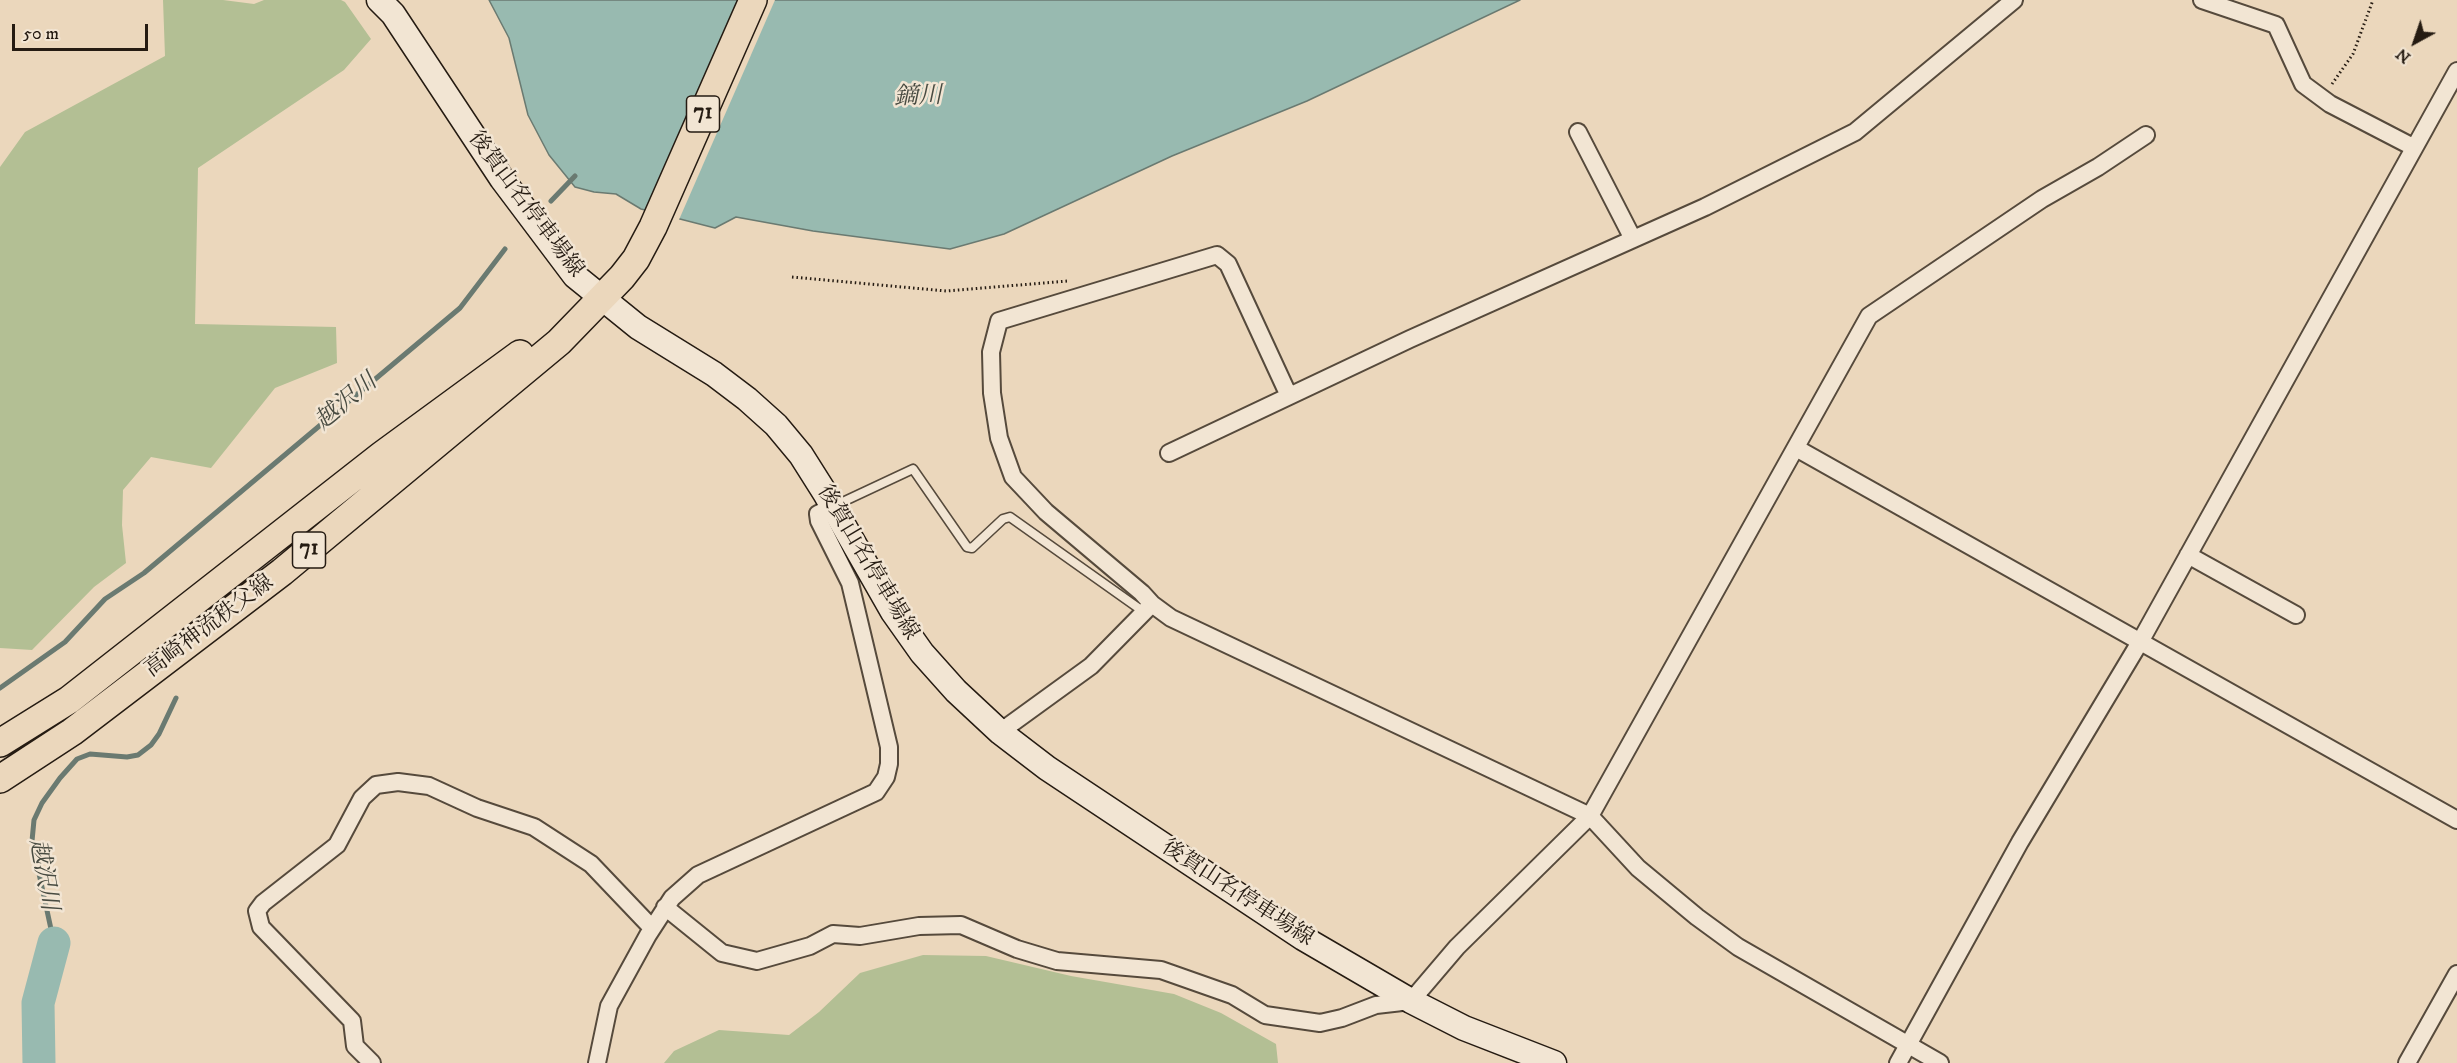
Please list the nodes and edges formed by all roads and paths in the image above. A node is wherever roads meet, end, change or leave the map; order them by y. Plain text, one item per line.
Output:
1 (379, 0) edge
2 (753, 0) edge
3 (2014, 0) edge
4 (2202, 0) edge
5 (2373, 0) edge
6 (2457, 71) edge
7 (2322, 98) junction
8 (1578, 132) dead end
9 (2146, 135) dead end
10 (2413, 147) junction
11 (1633, 239) junction
12 (792, 277) dead end
13 (1069, 281) dead end
14 (600, 298) junction
15 (1288, 396) junction
16 (1796, 448) junction
17 (1169, 453) dead end
18 (834, 506) junction
19 (2188, 555) junction
20 (1148, 608) junction
21 (2296, 615) dead end
22 (2140, 642) junction
23 (999, 732) junction
24 (0, 743) edge
25 (0, 779) edge
26 (1590, 816) junction
27 (2457, 820) edge
28 (665, 907) junction
29 (652, 928) junction
30 (2457, 974) edge
31 (1411, 1001) junction
32 (1908, 1045) junction
33 (372, 1063) edge
34 (597, 1063) edge
35 (1554, 1063) edge
36 (1898, 1063) edge
37 (1940, 1063) edge
38 (2406, 1063) edge

1 - 14 main road, 後賀山名停車場線
2 - 14 main road, 高崎神流秩父線 / 71
3 - 11 street
4 - 7 street
5 - 7 path
6 - 10 street
7 - 10 street
8 - 11 street
9 - 16 street
10 - 19 street
11 - 15 street
12 - 13 path
14 - 18 main road, 後賀山名停車場線
14 - 24 main road, 高崎神流秩父線 / 71
14 - 25 main road, 高崎神流秩父線 / 71
15 - 17 street
15 - 20 street
16 - 22 street
16 - 26 street
18 - 20 lane
18 - 23 main road, 後賀山名停車場線
18 - 28 street
19 - 21 street
19 - 22 street
20 - 23 street
20 - 26 street
22 - 27 street
22 - 32 street
23 - 31 main road, 後賀山名停車場線
26 - 31 street
26 - 32 street
28 - 29 street
28 - 31 street
29 - 33 street
29 - 34 street
30 - 38 street
31 - 35 main road, 後賀山名停車場線
32 - 36 street
32 - 37 street

